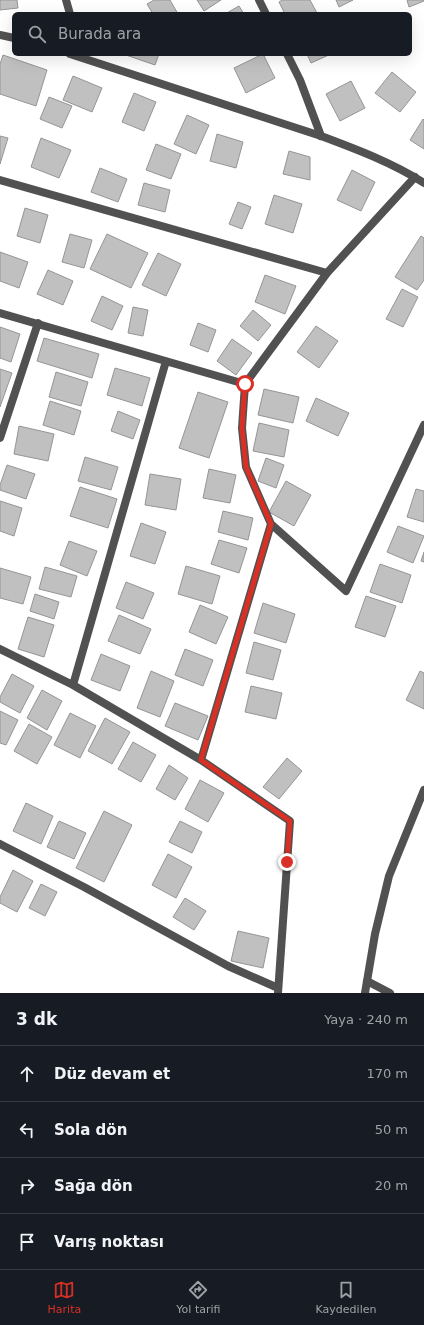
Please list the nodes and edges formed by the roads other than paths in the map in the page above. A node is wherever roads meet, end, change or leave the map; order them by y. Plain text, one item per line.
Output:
1 (66, 0) edge
2 (259, 0) edge
3 (69, 12) edge
4 (265, 12) edge
5 (0, 35) edge
6 (12, 38) edge
7 (81, 56) edge
8 (288, 56) edge
9 (321, 136) junction
10 (415, 177) junction
11 (0, 180) edge
12 (424, 183) edge
13 (327, 273) junction
14 (0, 313) edge
15 (38, 323) junction
16 (166, 361) junction
17 (245, 384) junction
18 (424, 425) edge
19 (0, 438) edge
20 (271, 524) junction
21 (0, 649) edge
22 (73, 685) junction
23 (201, 760) junction
24 (423, 794) edge
25 (0, 844) edge
26 (367, 981) junction
27 (278, 991) edge
28 (365, 993) edge
29 (390, 993) edge

1 - 3 street
2 - 4 street
5 - 6 street
7 - 9 street
8 - 9 street
9 - 10 street
10 - 12 street
10 - 13 street
11 - 13 street
13 - 17 street
14 - 15 street
15 - 16 street
15 - 19 street
16 - 17 street
16 - 22 street
17 - 20 street
18 - 20 street
20 - 23 street
21 - 22 street
22 - 23 street
23 - 27 street
24 - 26 street
25 - 27 street
26 - 28 street
26 - 29 street

